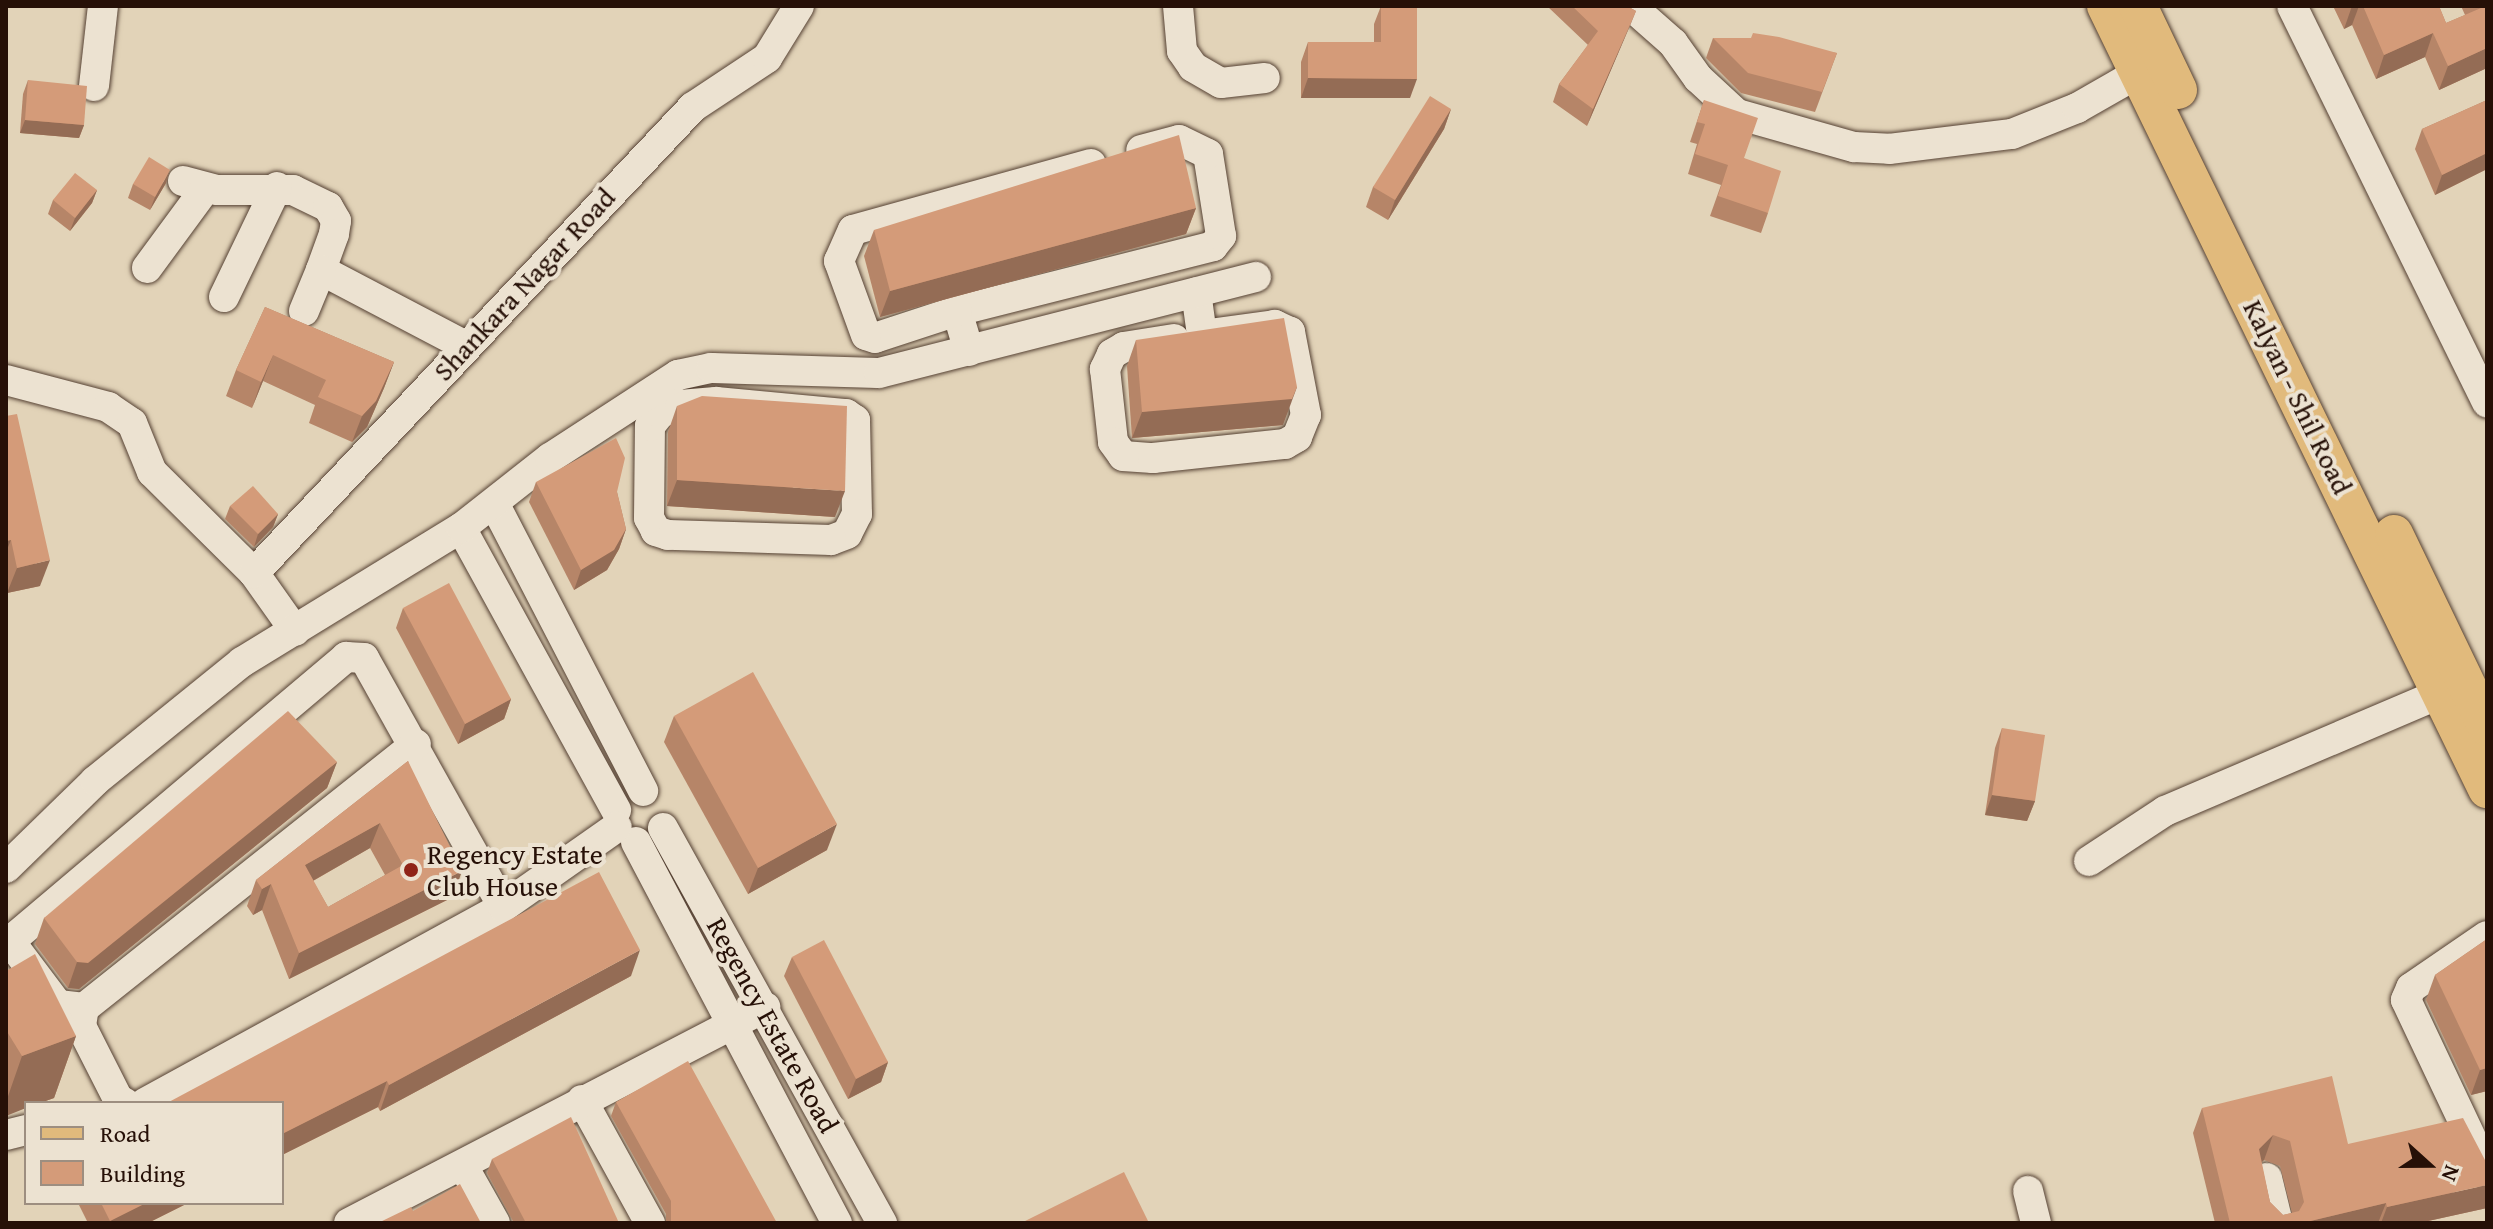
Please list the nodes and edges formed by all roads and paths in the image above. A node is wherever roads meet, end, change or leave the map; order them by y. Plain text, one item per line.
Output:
1 (103, 6) edge
2 (799, 6) edge
3 (1178, 6) edge
4 (1631, 6) edge
5 (2106, 6) edge
6 (2138, 6) edge
7 (2292, 6) edge
8 (2140, 72) junction
9 (1265, 78) dead end
10 (94, 86) dead end
11 (277, 187) junction
12 (147, 268) dead end
13 (321, 270) junction
14 (1256, 277) dead end
15 (1196, 292) junction
16 (224, 297) dead end
17 (304, 311) dead end
18 (957, 311) junction
19 (1202, 335) junction
20 (466, 346) junction
21 (2476, 350) edge
22 (969, 351) junction
23 (767, 373) junction
24 (6, 380) edge
25 (2487, 403) edge
26 (765, 407) junction
27 (495, 505) junction
28 (461, 528) junction
29 (254, 573) junction
30 (295, 631) junction
31 (2441, 693) junction
32 (2487, 727) edge
33 (416, 744) junction
34 (2487, 789) edge
35 (643, 791) junction
36 (623, 826) junction
37 (663, 828) junction
38 (2089, 861) dead end
39 (6, 868) edge
40 (503, 907) junction
41 (11, 936) edge
42 (2487, 936) edge
43 (6, 980) edge
44 (765, 1007) junction
45 (84, 1008) junction
46 (731, 1027) junction
47 (92, 1045) junction
48 (582, 1100) junction
49 (122, 1101) edge
50 (149, 1101) edge
51 (2476, 1113) edge
52 (2436, 1128) edge
53 (463, 1166) junction
54 (2487, 1171) edge
55 (2267, 1178) edge
56 (2028, 1191) dead end
57 (349, 1223) edge
58 (495, 1223) edge
59 (650, 1223) edge
60 (837, 1223) edge
61 (882, 1223) edge
62 (2036, 1223) edge
63 (2278, 1223) edge

1 - 10 street
2 - 20 street, Shankara Nagar Road
3 - 9 street
4 - 8 street
5 - 8 main road, Kalyan - Shil Road
6 - 32 main road, Kalyan - Shil Road
7 - 21 street
8 - 31 main road, Kalyan - Shil Road
11 - 12 street
11 - 13 street
11 - 16 street
13 - 17 street
13 - 20 street
14 - 15 street
15 - 19 street
15 - 22 street
18 - 18 street
18 - 22 street
19 - 19 street
20 - 29 street, Shankara Nagar Road
21 - 25 street
22 - 23 street
23 - 26 street
23 - 27 street
24 - 29 street
26 - 26 street
27 - 28 street
27 - 35 street
28 - 30 street
28 - 36 street, Regency Estate Road
29 - 30 street
30 - 39 street
31 - 34 main road, Kalyan - Shil Road
31 - 38 street
33 - 40 street
33 - 41 street
33 - 45 street
35 - 36 street
35 - 37 street
36 - 37 street
36 - 40 street
36 - 46 street, Regency Estate Road
37 - 44 street, Regency Estate Road
40 - 50 street
41 - 45 street
42 - 51 street
43 - 47 street
44 - 46 street
44 - 61 street, Regency Estate Road
45 - 47 street
46 - 48 street
46 - 60 street, Regency Estate Road
47 - 49 street
48 - 53 street
48 - 59 street
51 - 52 street
51 - 54 street
53 - 57 street
53 - 58 street
55 - 63 street
56 - 62 street

